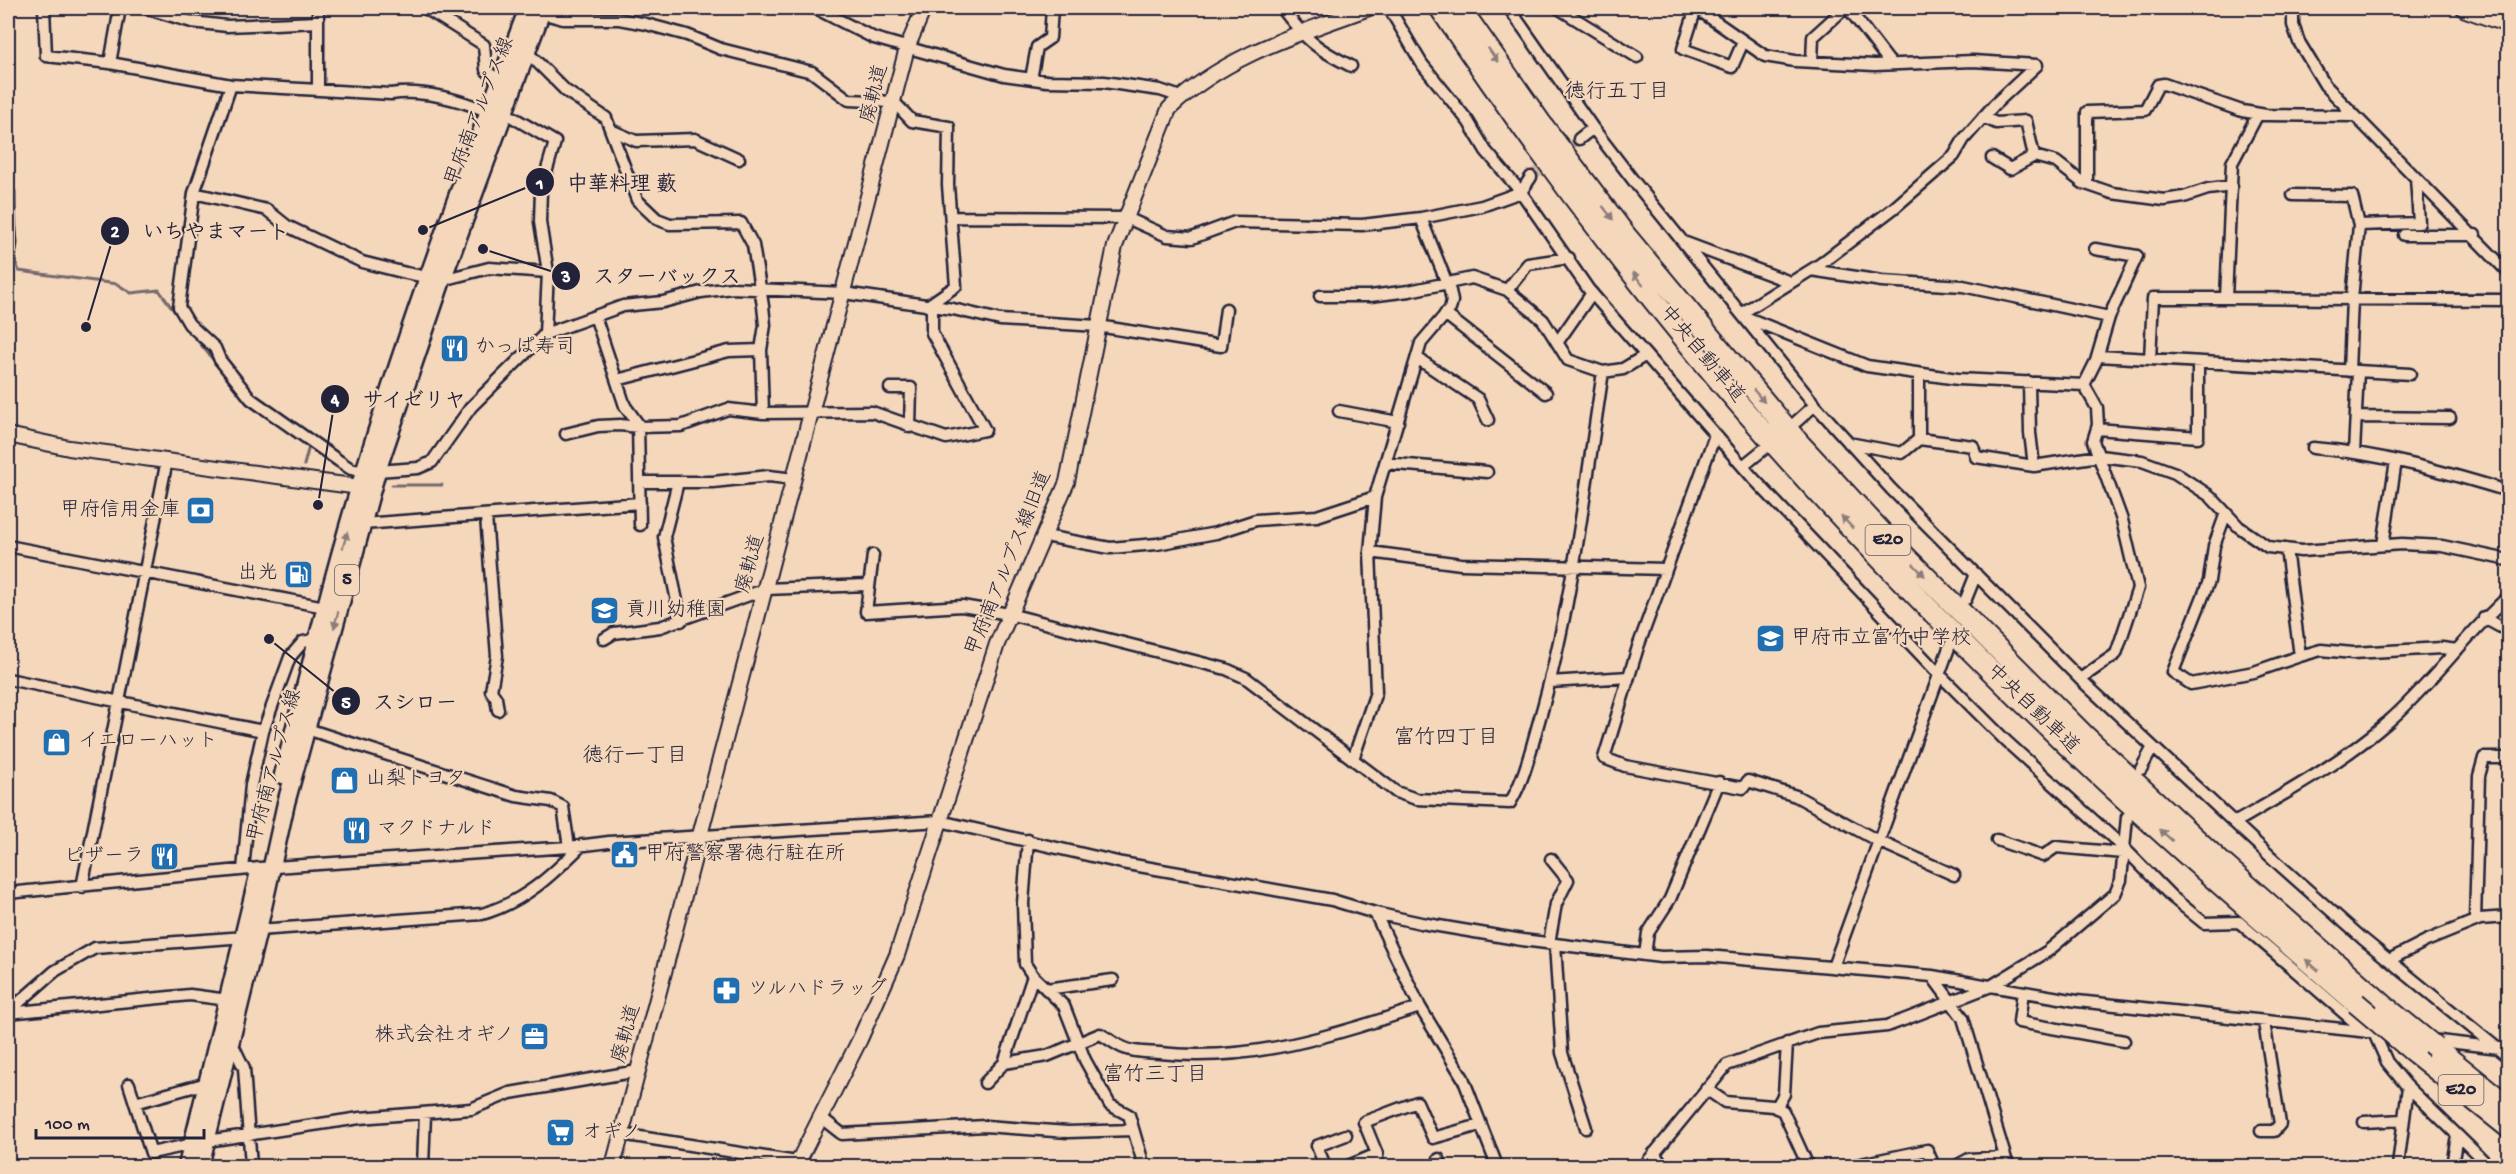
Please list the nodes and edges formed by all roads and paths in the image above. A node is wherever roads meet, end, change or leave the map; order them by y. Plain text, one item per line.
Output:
1 (44, 8) edge
2 (120, 8) edge
3 (145, 8) edge
4 (318, 8) edge
5 (425, 8) edge
6 (616, 8) edge
7 (815, 8) edge
8 (924, 8) edge
9 (1052, 8) edge
10 (1282, 8) edge
11 (1369, 8) edge
12 (1389, 8) edge
13 (1440, 8) edge
14 (1460, 8) edge
15 (1509, 8) edge
16 (1558, 8) edge
17 (1696, 8) edge
18 (1846, 8) edge
19 (2293, 8) edge
20 (2466, 8) edge
21 (537, 9) edge
22 (616, 19) junction
23 (318, 22) junction
24 (2508, 23) edge
25 (1299, 33) junction
26 (1743, 42) junction
27 (908, 48) junction
28 (526, 51) junction
29 (1637, 57) dead end
30 (1812, 62) junction
31 (110, 63) junction
32 (1892, 64) junction
33 (1351, 66) dead end
34 (1031, 79) junction
35 (500, 83) junction
36 (231, 85) junction
37 (318, 90) junction
38 (1181, 97) junction
39 (894, 102) junction
40 (496, 111) junction
41 (2258, 114) junction
42 (2354, 116) junction
43 (1983, 117) junction
44 (1593, 128) junction
45 (611, 130) junction
46 (1579, 139) tunnel mouth
47 (2034, 156) junction
48 (1992, 158) dead end
49 (739, 159) dead end
50 (1531, 177) tunnel mouth
51 (2416, 178) junction
52 (2087, 184) junction
53 (2232, 186) junction
54 (1521, 192) junction
55 (194, 194) junction
56 (2293, 195) dead end
57 (8, 209) edge
58 (951, 216) junction
59 (1127, 218) junction
60 (1421, 218) junction
61 (2359, 225) junction
62 (2404, 235) dead end
63 (2475, 235) junction
64 (1686, 243) junction
65 (2095, 249) dead end
66 (1569, 258) junction
67 (8, 264) edge
68 (1811, 270) junction
69 (548, 272) junction
70 (2508, 272) edge
71 (435, 278) junction
72 (1790, 282) junction
73 (1448, 284) junction
74 (761, 290) junction
75 (1507, 290) junction
76 (844, 293) junction
77 (1592, 293) junction
78 (1320, 296) dead end
79 (2226, 298) junction
80 (2352, 299) junction
81 (2508, 300) edge
82 (930, 307) junction
83 (1226, 309) dead end
84 (1445, 314) junction
85 (1743, 315) junction
86 (596, 316) junction
87 (2109, 316) junction
88 (1098, 326) junction
89 (545, 334) junction
90 (1557, 343) junction
91 (761, 350) junction
92 (1646, 355) junction
93 (2098, 356) junction
94 (1417, 358) junction
95 (2150, 359) junction
96 (2198, 362) junction
97 (2353, 371) junction
98 (1603, 372) junction
99 (1919, 374) junction
100 (2410, 374) dead end
101 (617, 380) junction
102 (2030, 382) junction
103 (2084, 385) junction
104 (890, 388) dead end
105 (1546, 393) dead end
106 (1815, 405) junction
107 (1339, 411) dead end
108 (763, 412) junction
109 (811, 413) junction
110 (2356, 417) junction
111 (2450, 418) dead end
112 (1488, 420) dead end
113 (1398, 422) junction
114 (1796, 422) dead end
115 (638, 427) junction
116 (910, 427) junction
117 (2097, 429) junction
118 (566, 434) dead end
119 (8, 435) edge
120 (1715, 435) junction
121 (1919, 439) junction
122 (1850, 443) junction
123 (2313, 448) dead end
124 (1764, 449) dead end
125 (2354, 453) junction
126 (2099, 456) junction
127 (167, 460) junction
128 (2396, 461) junction
129 (1385, 463) junction
130 (1743, 466) junction
131 (2034, 466) junction
132 (1487, 472) dead end
133 (369, 479) junction
134 (794, 479) junction
135 (639, 482) junction
136 (678, 482) junction
137 (2508, 490) edge
138 (1375, 497) junction
139 (640, 503) junction
140 (2226, 513) junction
141 (486, 517) junction
142 (363, 524) junction
143 (640, 525) dead end
144 (1045, 536) junction
145 (2383, 545) junction
146 (8, 546) edge
147 (2286, 549) junction
148 (1370, 552) junction
149 (873, 555) dead end
150 (2508, 560) edge
151 (1572, 567) junction
152 (1666, 569) junction
153 (144, 573) junction
154 (1976, 574) junction
155 (867, 585) junction
156 (766, 589) junction
157 (2508, 597) edge
158 (1966, 599) dead end
159 (325, 607) junction
160 (1009, 614) junction
161 (2484, 618) junction
162 (681, 621) junction
163 (2508, 631) edge
164 (317, 639) junction
165 (604, 639) dead end
166 (1950, 645) dead end
167 (2457, 651) junction
168 (2300, 656) junction
169 (1939, 674) junction
170 (1629, 677) junction
171 (8, 679) edge
172 (2080, 679) junction
173 (1550, 682) junction
174 (119, 702) junction
175 (498, 710) dead end
176 (307, 729) junction
177 (262, 731) junction
178 (2153, 747) junction
179 (2508, 758) edge
180 (1353, 759) junction
181 (2141, 769) dead end
182 (1719, 782) junction
183 (2127, 817) dead end
184 (940, 821) junction
185 (2235, 822) junction
186 (700, 836) junction
187 (1028, 840) junction
188 (1997, 840) dead end
189 (1878, 841) junction
190 (582, 845) junction
191 (569, 847) junction
192 (2123, 850) junction
193 (1551, 859) dead end
194 (258, 869) junction
195 (1954, 875) dead end
196 (82, 887) junction
197 (8, 893) edge
198 (1375, 913) junction
199 (2508, 917) edge
200 (2475, 921) junction
201 (252, 933) junction
202 (1552, 943) junction
203 (1645, 955) junction
204 (2389, 960) junction
205 (1833, 967) junction
206 (1032, 976) junction
207 (1932, 976) junction
208 (1113, 980) dead end
209 (1990, 986) junction
210 (1046, 989) junction
211 (2023, 992) junction
212 (228, 1000) junction
213 (1952, 1001) junction
214 (1420, 1007) junction
215 (8, 1013) edge
216 (2264, 1022) junction
217 (2370, 1032) junction
218 (231, 1041) junction
219 (2124, 1041) dead end
220 (1787, 1043) junction
221 (1078, 1044) junction
222 (2497, 1048) junction
223 (2508, 1049) edge
224 (2508, 1057) edge
225 (1004, 1063) junction
226 (638, 1071) junction
227 (207, 1083) junction
228 (985, 1083) dead end
229 (129, 1084) dead end
230 (2408, 1087) junction
231 (1706, 1089) junction
232 (135, 1103) junction
233 (2508, 1106) edge
234 (1776, 1108) junction
235 (425, 1114) junction
236 (819, 1116) junction
237 (2403, 1120) junction
238 (2364, 1122) dead end
239 (1480, 1125) junction
240 (2508, 1127) edge
241 (1586, 1128) dead end
242 (1133, 1130) junction
243 (2261, 1131) dead end
244 (621, 1134) junction
245 (249, 1135) junction
246 (1346, 1135) dead end
247 (2457, 1135) junction
248 (200, 1142) junction
249 (1654, 1153) junction
250 (1377, 1154) junction
251 (2006, 1162) edge
252 (797, 1164) edge
253 (186, 1167) edge
254 (200, 1167) edge
255 (251, 1167) edge
256 (423, 1167) edge
257 (613, 1167) edge
258 (1144, 1167) edge
259 (1325, 1167) edge
260 (1348, 1167) edge
261 (1377, 1167) edge
262 (1497, 1167) edge
263 (1644, 1167) edge
264 (1663, 1167) edge
265 (1808, 1167) edge
266 (1851, 1167) edge
267 (1934, 1167) edge
268 (1956, 1167) edge
269 (2398, 1167) edge
270 (2452, 1167) edge
271 (2489, 1167) edge

1 - 31 street
2 - 31 street
3 - 23 street
4 - 23 street
5 - 35 street
6 - 22 street
7 - 27 street
8 - 27 street, 廃軌道
9 - 34 street
10 - 25 street
11 - 25 street, 甲府南アルプス線旧道
12 - 54 street
240 -> 13 highway, 中央自動車道 / E20, bridge
14 -> 233 highway, 中央自動車道 / E20, bridge
15 - 44 street
16 - 29 street
17 - 26 street
17 - 26 street
18 - 30 street
18 - 32 street
19 - 42 street
20 - 24 highway
21 - 22 street
21 - 28 main road, 甲府南アルプス線 / 5
21 - 35 main road, 甲府南アルプス線 / 5
22 - 39 street
23 - 37 street
25 - 33 street
25 - 38 street, 甲府南アルプス線旧道
26 - 30 street
27 - 34 street
27 - 39 street, 廃軌道
28 - 40 main road, 甲府南アルプス線 / 5
28 - 45 street
30 - 32 street
31 - 36 street
32 - 43 street
34 - 38 street
35 - 40 main road, 甲府南アルプス線 / 5
36 - 37 street
36 - 55 street
37 - 40 street
38 - 59 street, 甲府南アルプス線旧道
39 - 58 street
39 - 76 street, 廃軌道
40 - 69 street
40 - 71 main road, 甲府南アルプス線 / 5
41 - 42 street
41 - 52 street
41 - 53 street
42 - 51 street
43 - 47 street
43 - 68 street
44 - 46 street
44 - 64 street
45 - 49 street
45 - 74 street
47 - 48 street
47 - 52 street
50 - 54 street
51 - 61 street
51 - 63 street
52 - 53 street
53 - 79 street
54 - 60 street
54 - 66 street
55 - 71 street
55 - 133 street
56 - 61 street
57 - 67 street
58 - 59 street
58 - 82 street
59 - 60 street
59 - 88 street, 甲府南アルプス線旧道
60 - 73 street
61 - 80 street
62 - 63 street
63 - 70 street
64 - 72 street
64 - 85 street
65 - 87 street
66 - 75 street
66 - 77 street
68 - 72 street
68 - 87 street
69 - 71 street
69 - 89 street
71 - 133 main road, 甲府南アルプス線 / 5
72 - 85 street
73 - 75 street
73 - 78 street
73 - 84 street
74 - 76 street
74 - 86 street
74 - 91 street
75 - 90 street
76 - 82 street
76 - 109 street, 廃軌道
77 - 90 street
77 - 92 street
79 - 80 street
79 - 95 street
80 - 81 street
80 - 97 street
82 - 88 street
82 - 116 street
83 - 88 street
84 - 94 street
84 - 105 street
85 - 99 street
85 - 106 street
86 - 89 street
86 - 101 street
87 - 93 street
88 - 144 street, 甲府南アルプス線旧道
89 - 133 street
90 - 98 street
91 - 101 street
91 - 108 street
92 - 98 street
92 - 120 street
93 - 95 street
93 - 103 street
94 - 112 street
94 - 113 street
95 - 96 street
96 - 97 street
96 - 117 street
97 - 100 street
97 - 110 street
98 - 151 street
99 - 102 street
99 - 121 street
101 - 115 street
102 - 103 street
102 - 131 street
103 - 117 street
104 - 116 street
106 - 114 street
106 - 122 street
107 - 113 street
108 - 109 street
108 - 115 street
109 - 116 street
109 - 134 street, 廃軌道
110 - 111 street
110 - 125 street
113 - 129 street
115 - 118 street
115 - 135 street
117 - 126 street
119 - 127 street
120 - 130 street
120 - 152 street
121 - 122 street
121 - 131 street
122 - 154 street
123 - 125 street
124 - 130 street
125 - 128 street
126 - 131 street
126 - 140 street
126 - 172 street
127 - 133 street
127 - 153 street
128 - 137 street
128 - 145 street
129 - 132 street
129 - 138 street
130 - 169 street
133 - 142 main road, 甲府南アルプス線 / 5
159 -> 133 main road, 甲府南アルプス線 / 5
134 - 136 street
134 - 156 street, 廃軌道
135 - 136 street
135 - 139 street
136 - 162 street
138 - 144 street
138 - 148 street
139 - 141 street
139 - 143 street
140 - 147 street
140 - 168 street
141 - 142 street
141 - 175 street
142 -> 176 main road, 甲府南アルプス線 / 5
144 - 160 street, 甲府南アルプス線旧道
145 - 147 street
145 - 150 street
146 - 153 street
147 - 168 street
148 - 151 street
148 - 180 street
149 - 155 street
151 - 152 street
151 - 173 street
152 - 170 street
153 - 159 street
153 - 174 street
154 - 158 street
154 - 172 street
155 - 156 street
155 - 160 street
156 - 162 street
156 - 186 street, 廃軌道
157 - 161 street
159 - 164 main road, 甲府南アルプス線 / 5
160 - 180 street
160 - 184 street, 甲府南アルプス線旧道
161 - 163 street
161 - 167 street
162 - 165 street
164 - 177 street
164 - 194 main road, 甲府南アルプス線 / 5
166 - 169 street
167 - 168 street
167 - 185 street
169 - 189 street
169 - 192 street
170 - 173 street
170 - 182 street
171 - 174 street
172 - 178 street
173 - 180 street
174 - 177 street
174 - 196 street
176 - 191 street
176 - 194 main road, 甲府南アルプス線 / 5
177 - 194 street
178 - 181 street
178 - 185 street
179 - 200 street
182 - 189 street
182 - 203 street
183 - 192 street
184 - 186 street
184 - 187 street
184 - 236 street, 甲府南アルプス線旧道
185 - 204 street
186 - 190 street
186 - 226 street, 廃軌道
187 - 198 street
187 - 206 street
188 - 192 street
189 - 195 street
189 - 205 street
190 - 191 street
190 - 201 street
191 - 194 street
192 - 209 street
192 - 217 street
193 - 202 street
194 - 196 street
194 - 201 main road, 甲府南アルプス線 / 5
196 - 197 street
198 - 202 street
198 - 214 street
199 - 200 street
200 - 204 street
201 - 212 main road, 甲府南アルプス線 / 5
201 - 215 street
201 - 218 main road, 甲府南アルプス線 / 5
202 - 203 street
202 - 241 street
203 - 205 street
204 - 222 street
205 - 207 street
206 - 210 street
206 - 225 street
207 - 209 street
207 - 213 street
208 - 210 street
209 - 211 street
209 - 213 street
210 - 221 street
211 - 216 street
211 - 219 street
212 - 215 street
212 - 227 main road, 甲府南アルプス線 / 5
213 - 220 street
213 - 251 street
214 - 221 street
214 - 239 street
216 - 217 street
216 - 243 street
217 - 222 street
217 - 230 street
218 - 245 street
218 - 248 main road, 甲府南アルプス線 / 5
220 - 231 street
220 - 234 street
221 - 225 street
221 - 242 street
222 - 223 street
222 - 224 street
225 - 228 street
226 - 235 street
226 - 244 street, 廃軌道
227 - 232 street
227 - 248 main road, 甲府南アルプス線 / 5
229 - 232 street
230 - 237 street
230 - 247 street
231 - 234 street
231 - 249 street
232 - 248 street
234 - 265 street
235 - 245 street
235 - 256 street
236 - 242 street
236 - 252 street, 甲府南アルプス線旧道
237 - 238 street
237 - 269 street
239 - 250 street
239 - 262 street
242 - 258 street
244 - 252 street
244 - 257 street, 廃軌道
245 - 248 street
245 - 255 street
246 - 259 street
247 - 270 street
247 - 271 street
248 - 253 main road, 甲府南アルプス線 / 5
248 - 254 main road, 甲府南アルプス線 / 5
249 - 263 street
249 - 264 street
250 - 260 street
250 - 261 street
251 - 268 street
266 - 267 street

